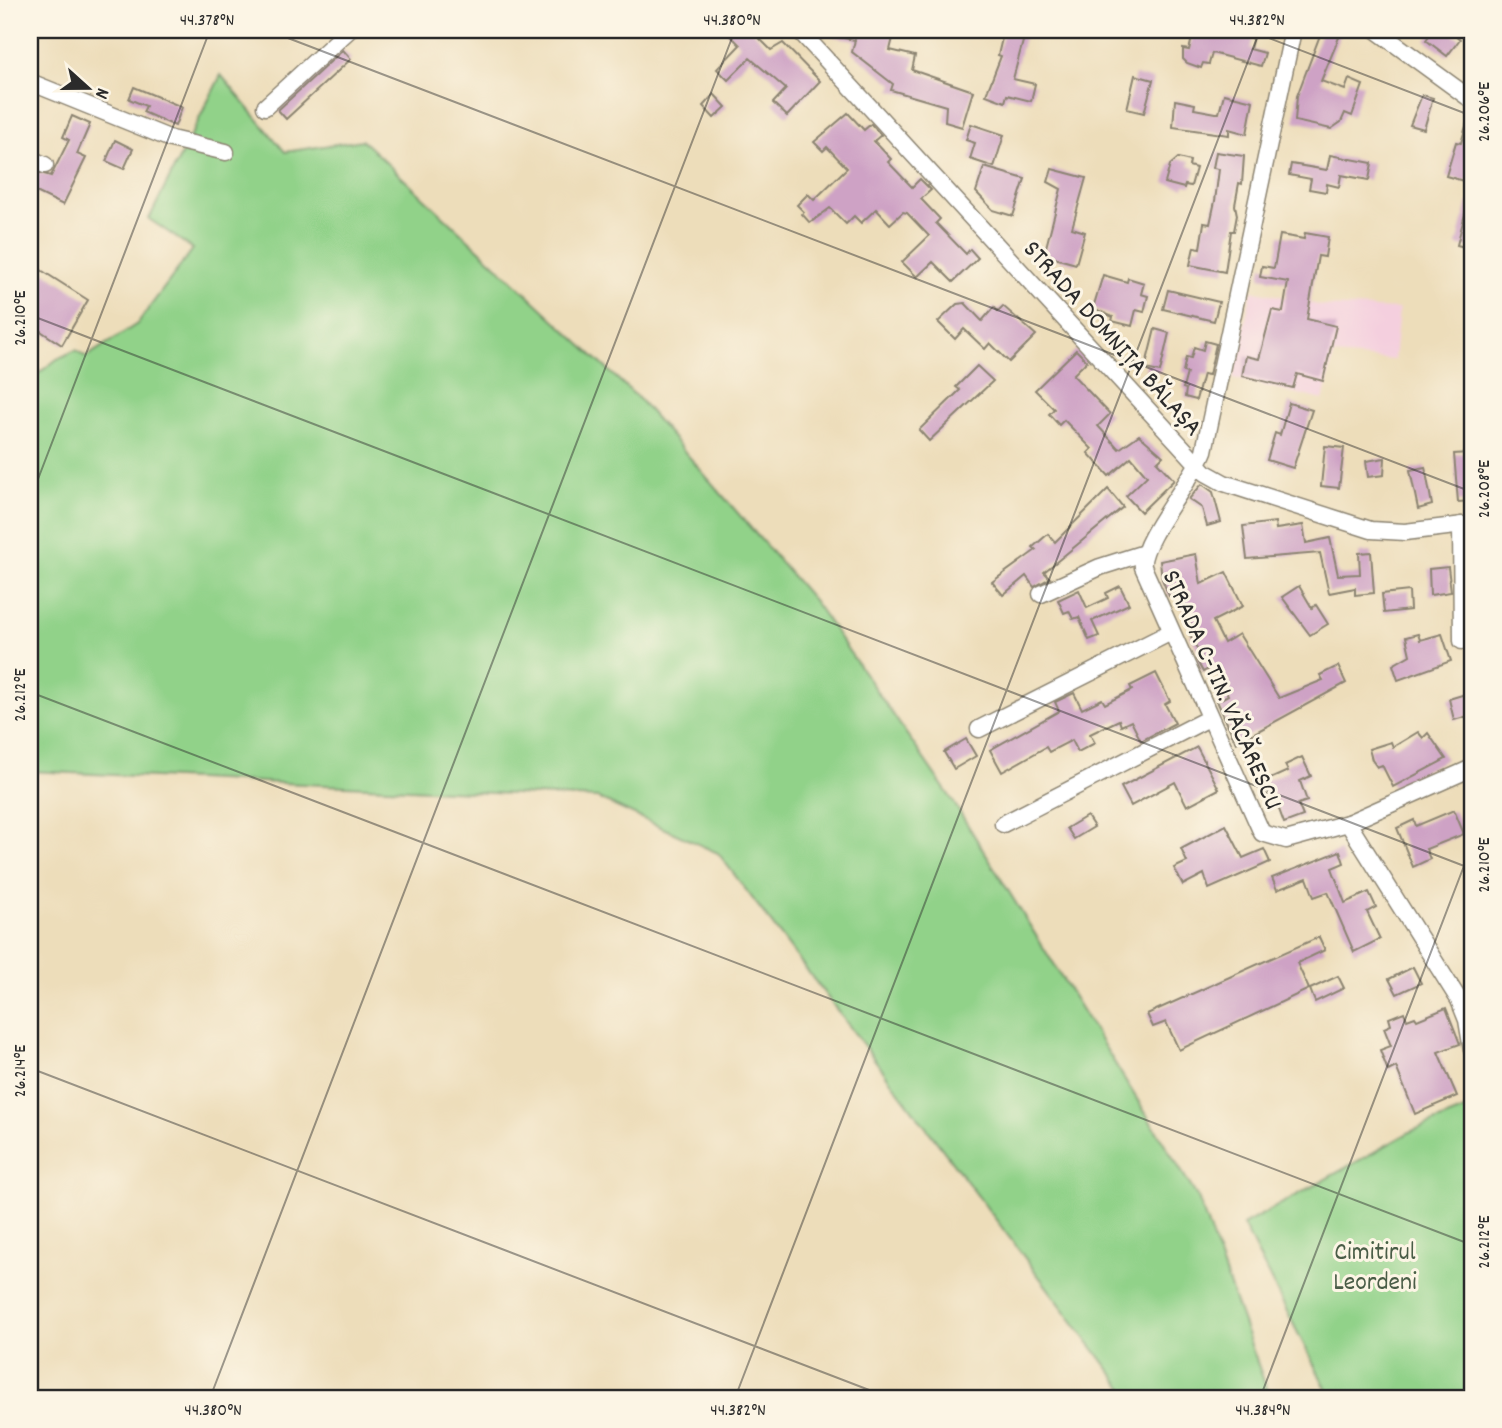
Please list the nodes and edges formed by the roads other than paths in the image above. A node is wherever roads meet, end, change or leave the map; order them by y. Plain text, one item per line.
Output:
1 (349, 30) edge
2 (799, 30) edge
3 (1293, 30) edge
4 (1376, 30) edge
5 (30, 82) edge
6 (1472, 100) edge
7 (265, 107) dead end
8 (226, 152) dead end
9 (1199, 466) junction
10 (1467, 525) edge
11 (1144, 552) junction
12 (1041, 594) dead end
13 (1171, 632) junction
14 (1462, 640) dead end
15 (1209, 718) junction
16 (979, 729) dead end
17 (1472, 768) edge
18 (1348, 823) junction
19 (1003, 824) dead end
20 (1468, 1010) edge
21 (1472, 1050) edge

1 - 7 street
2 - 9 street, STRADA DOMNIȚA BĂLAȘA
3 - 9 street, STRADA C-TIN. VĂCĂRESCU
4 - 6 street
5 - 8 street
9 - 10 street, STRADA DOMNIȚA BĂLAȘA
9 - 11 street, STRADA C-TIN. VĂCĂRESCU
10 - 14 street
11 - 12 street
11 - 13 street, STRADA C-TIN. VĂCĂRESCU
13 - 15 street, STRADA C-TIN. VĂCĂRESCU
13 - 16 street
15 - 18 street, STRADA C-TIN. VĂCĂRESCU
15 - 19 street
17 - 18 street, STRADA C-TIN. VĂCĂRESCU
18 - 20 street
20 - 21 street

